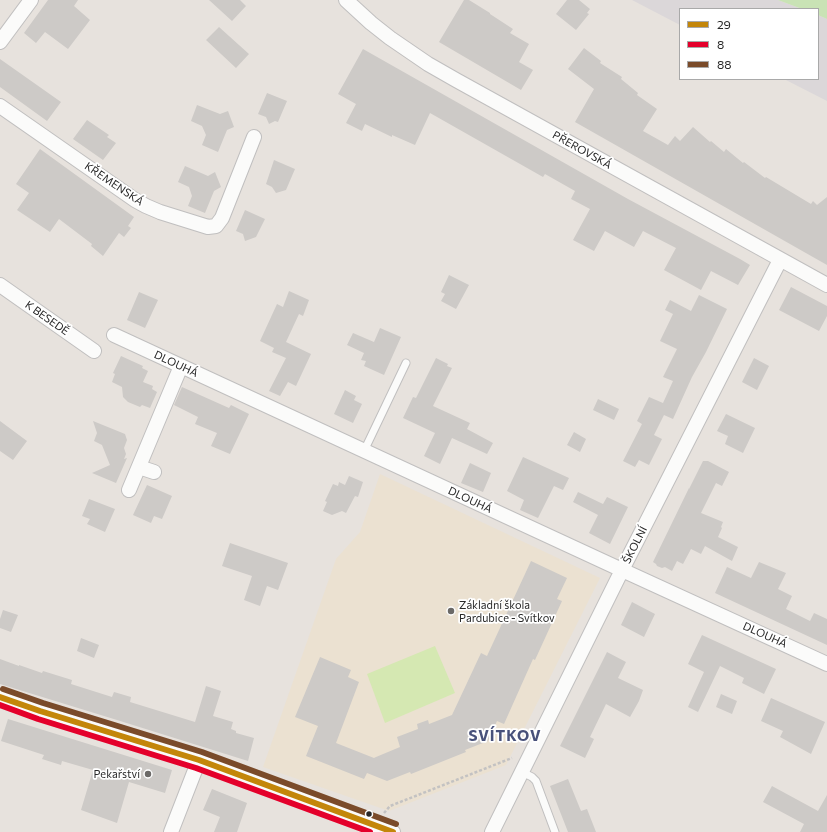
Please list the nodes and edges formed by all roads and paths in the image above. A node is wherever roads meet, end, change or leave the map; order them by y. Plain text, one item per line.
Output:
1 (31, 0) edge
2 (346, 0) edge
3 (0, 42) edge
4 (0, 106) edge
5 (254, 137) dead end
6 (780, 260) junction
7 (0, 285) edge
8 (827, 285) edge
9 (114, 335) dead end
10 (94, 351) dead end
11 (406, 363) dead end
12 (181, 366) junction
13 (364, 451) junction
14 (139, 466) junction
15 (154, 472) dead end
16 (129, 490) dead end
17 (622, 570) junction
18 (827, 664) edge
19 (0, 697) edge
20 (200, 760) junction
21 (524, 768) junction
22 (377, 829) edge
23 (171, 832) edge
24 (393, 832) edge
25 (492, 832) edge
26 (555, 832) edge

1 - 3 street
2 - 6 street, PŘEROVSKÁ
4 - 5 street, KŘEMENSKÁ
6 - 8 street, PŘEROVSKÁ
6 - 17 street, ŠKOLNÍ
7 - 10 street, K BESEDĚ
9 - 12 street, DLOUHÁ
11 - 13 lane
12 - 13 street, DLOUHÁ
12 - 14 street
13 - 17 street, DLOUHÁ
14 - 15 street
14 - 16 street
17 - 18 street, DLOUHÁ
17 - 21 street, ŠKOLNÍ
19 - 20 street
20 - 22 street
20 - 23 street
21 - 22 path
21 - 25 street, ŠKOLNÍ
21 - 26 lane
22 - 24 street

